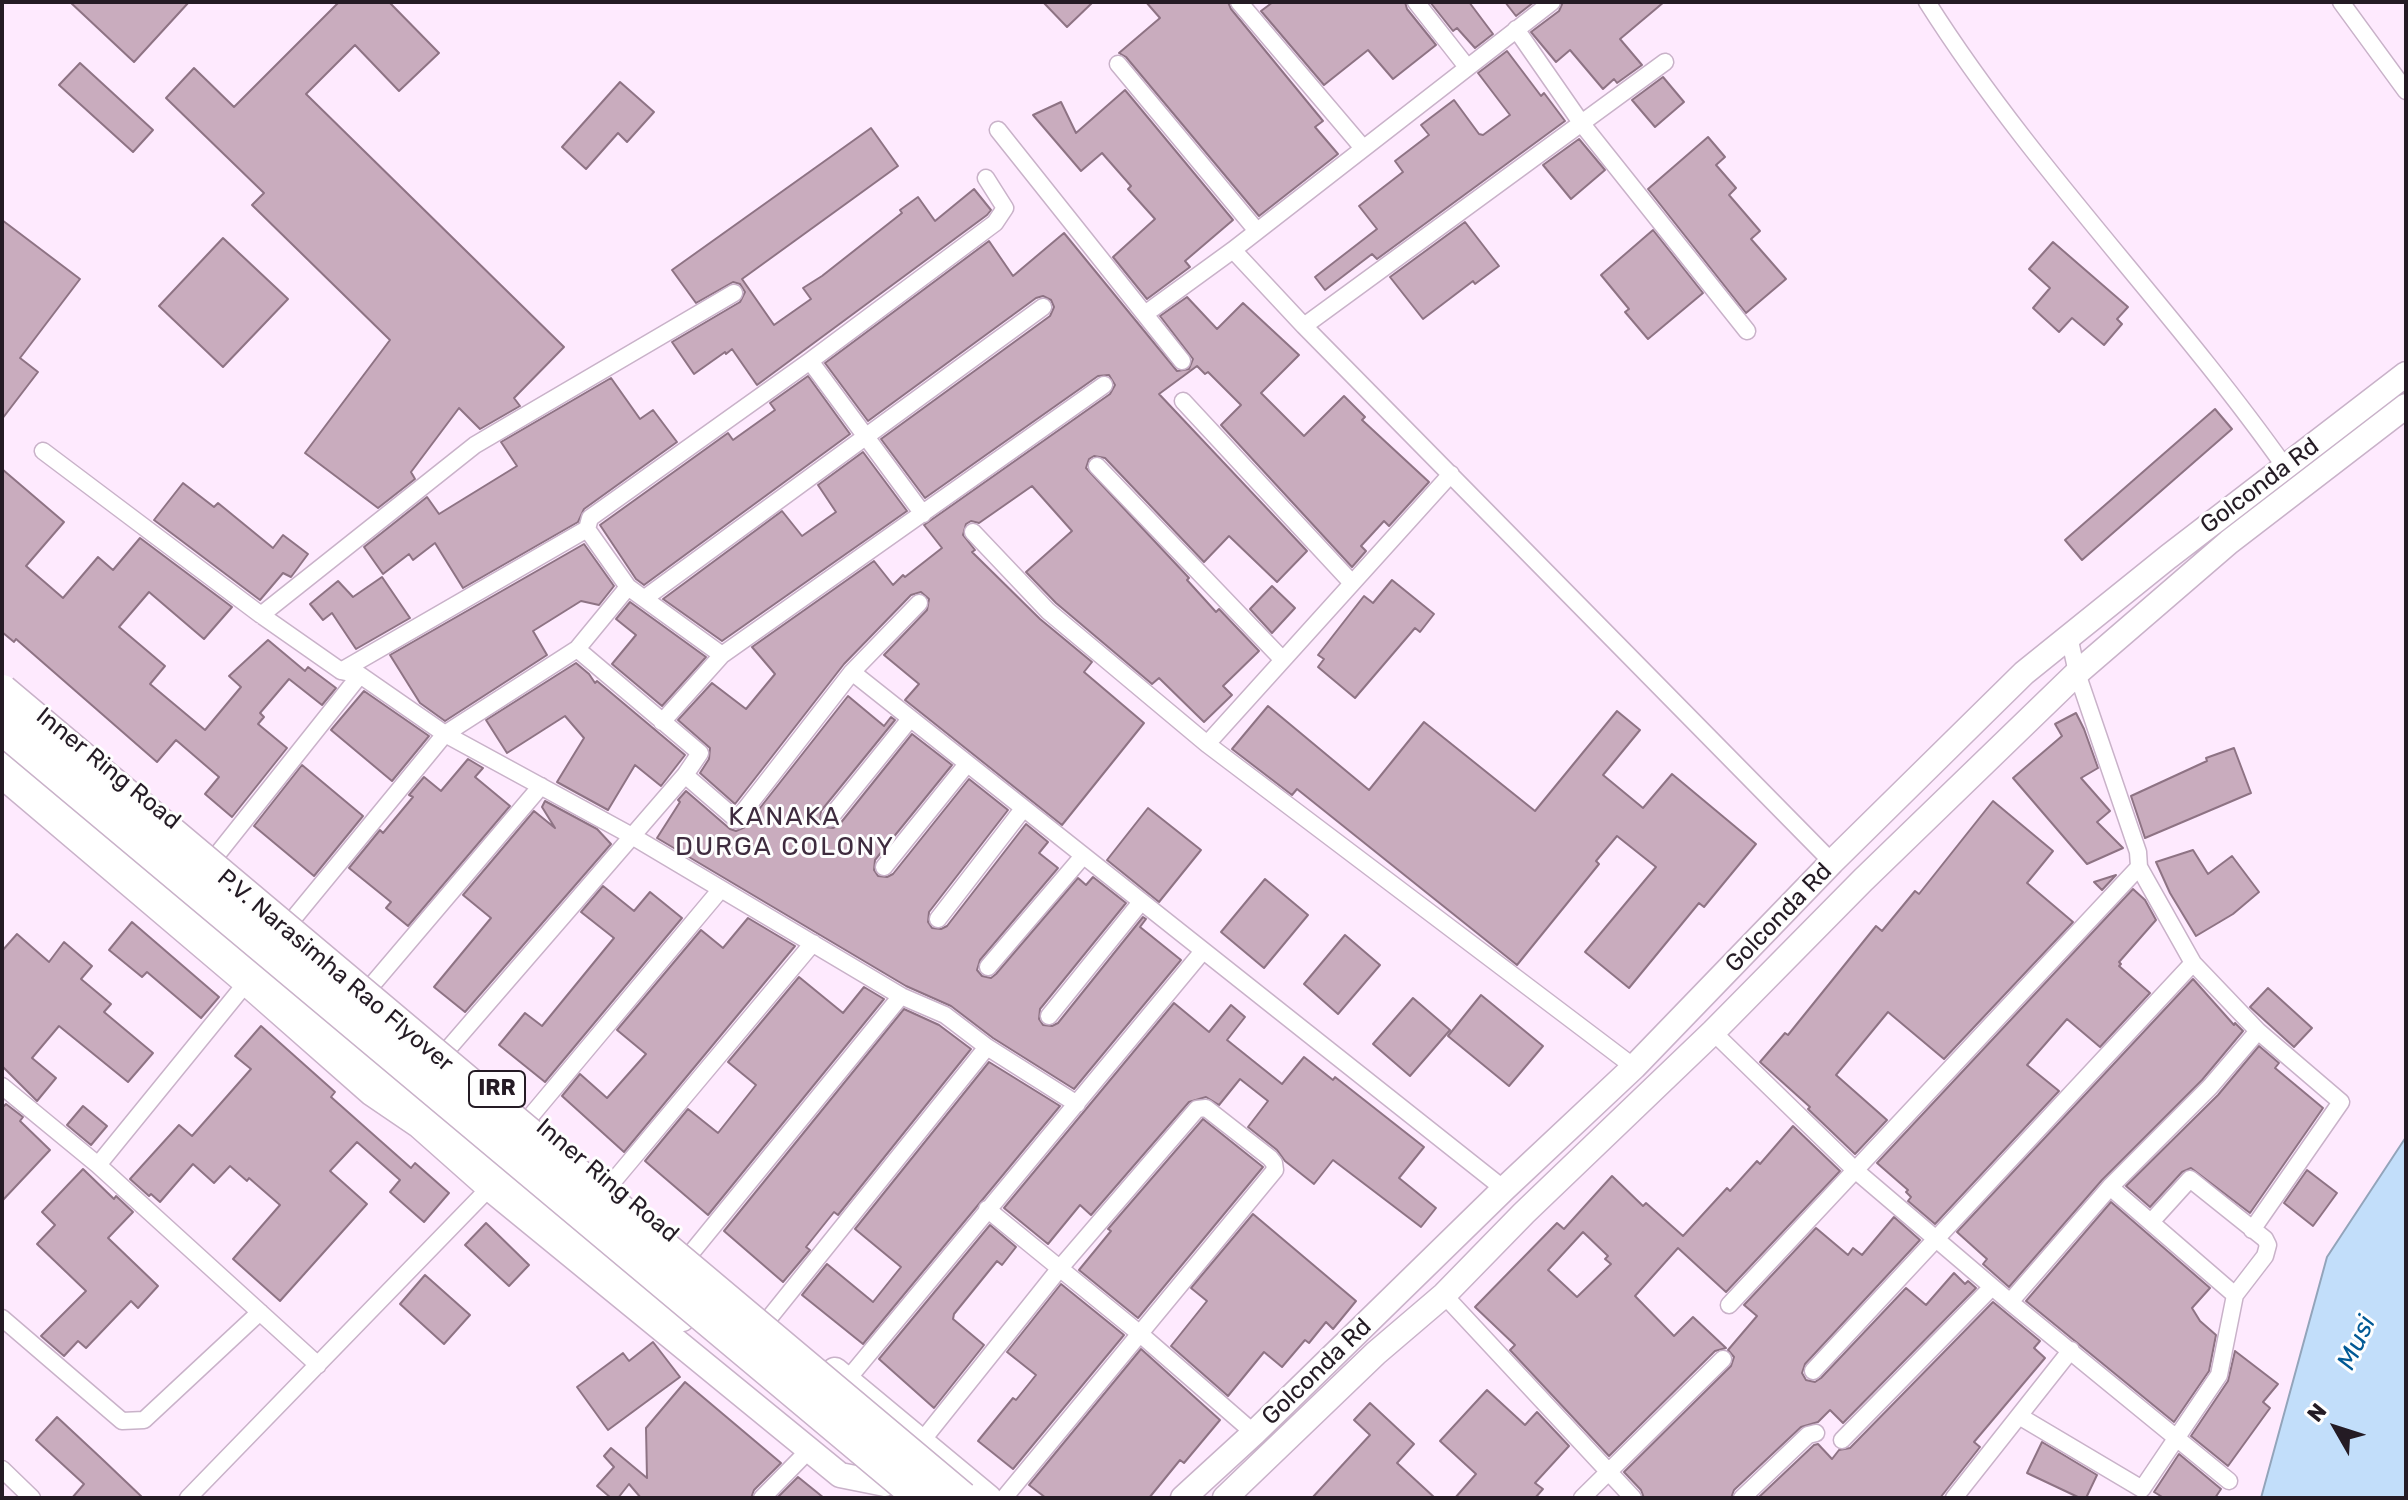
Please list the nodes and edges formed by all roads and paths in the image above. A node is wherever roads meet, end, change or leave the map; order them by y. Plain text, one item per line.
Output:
1 (1239, 2) edge
2 (1416, 2) edge
3 (1552, 2) edge
4 (1927, 2) edge
5 (2341, 2) edge
6 (1516, 29) junction
7 (1665, 62) dead end
8 (1118, 64) dead end
9 (1467, 67) junction
10 (2406, 91) edge
11 (1582, 124) junction
12 (998, 130) dead end
13 (1363, 148) junction
14 (986, 178) dead end
15 (1257, 231) junction
16 (1233, 250) junction
17 (734, 293) dead end
18 (1043, 307) dead end
19 (1145, 314) junction
20 (1304, 326) junction
21 (1747, 331) dead end
22 (810, 361) junction
23 (1182, 361) dead end
24 (2406, 374) edge
25 (1104, 385) dead end
26 (1183, 401) dead end
27 (2406, 406) edge
28 (866, 439) junction
29 (43, 451) dead end
30 (1097, 466) dead end
31 (2285, 467) junction
32 (1451, 474) junction
33 (923, 514) junction
34 (587, 529) junction
35 (973, 532) dead end
36 (1352, 583) junction
37 (628, 587) junction
38 (645, 598) junction
39 (919, 603) dead end
40 (261, 615) junction
41 (2069, 636) junction
42 (577, 649) junction
43 (722, 655) junction
44 (1282, 659) junction
45 (341, 671) junction
46 (852, 672) junction
47 (2077, 673) junction
48 (360, 675) junction
49 (3, 686) edge
50 (910, 719) junction
51 (662, 722) junction
52 (2, 728) edge
53 (445, 734) junction
54 (1207, 744) junction
55 (2, 753) edge
56 (967, 764) junction
57 (685, 775) junction
58 (2, 776) edge
59 (541, 786) junction
60 (1023, 809) junction
61 (830, 818) dead end
62 (632, 836) junction
63 (216, 856) junction
64 (1083, 856) junction
65 (1832, 862) junction
66 (884, 867) dead end
67 (2139, 867) junction
68 (721, 889) junction
69 (258, 891) junction
70 (1141, 902) junction
71 (293, 919) junction
72 (938, 919) dead end
73 (222, 936) junction
74 (813, 943) junction
75 (1203, 951) junction
76 (2193, 963) junction
77 (988, 967) dead end
78 (252, 975) junction
79 (372, 985) junction
80 (901, 996) junction
81 (1049, 1016) dead end
82 (2258, 1031) junction
83 (1713, 1032) junction
84 (987, 1047) junction
85 (448, 1049) junction
86 (1634, 1067) junction
87 (2, 1086) edge
88 (1077, 1104) junction
89 (530, 1117) junction
90 (98, 1165) junction
91 (1855, 1170) junction
92 (496, 1181) junction
93 (611, 1184) junction
94 (2110, 1187) junction
95 (1504, 1189) junction
96 (987, 1209) junction
97 (2151, 1222) junction
98 (2252, 1230) junction
99 (1938, 1240) junction
100 (692, 1252) junction
101 (1060, 1268) junction
102 (1992, 1287) junction
103 (1444, 1295) junction
104 (2235, 1295) junction
105 (2010, 1302) junction
106 (1729, 1305) dead end
107 (260, 1312) junction
108 (770, 1317) junction
109 (2, 1318) edge
110 (1139, 1333) junction
111 (2071, 1350) junction
112 (1723, 1359) dead end
113 (318, 1365) junction
114 (1813, 1371) dead end
115 (847, 1380) junction
116 (2019, 1416) junction
117 (1254, 1433) junction
118 (1816, 1433) dead end
119 (2174, 1437) junction
120 (1842, 1440) dead end
121 (921, 1442) junction
122 (810, 1449) junction
123 (2, 1469) edge
124 (1609, 1473) junction
125 (2229, 1481) dead end
126 (893, 1491) edge
127 (32, 1498) edge
128 (188, 1498) edge
129 (762, 1498) edge
130 (921, 1498) edge
131 (962, 1498) edge
132 (988, 1498) edge
133 (1004, 1498) edge
134 (1183, 1498) edge
135 (1225, 1498) edge
136 (1582, 1498) edge
137 (1633, 1498) edge
138 (1742, 1498) edge
139 (1954, 1498) edge

1 - 13 street
2 - 9 street
3 - 6 street
4 - 31 street
5 - 10 street
6 - 9 street
6 - 11 street
7 - 11 street
8 - 15 street
9 - 13 street
11 - 20 street
11 - 21 street
12 - 19 street
13 - 15 street
14 - 22 street
15 - 16 street
16 - 19 street
16 - 20 street
17 - 40 street
18 - 28 street
19 - 23 street
20 - 32 street
22 - 28 street
22 - 34 street
24 - 31 main road, Golconda Rd
25 - 33 street
26 - 36 street
27 - 47 main road, Golconda Rd
28 - 33 street
28 - 38 street
29 - 40 street
30 - 44 street
31 - 41 main road, Golconda Rd
32 - 36 street
32 - 65 street
33 - 43 street
34 - 37 street
34 - 45 street
35 - 54 street
36 - 44 street
37 - 38 street
37 - 42 street
38 - 43 street
39 - 46 street
40 - 45 street
41 - 47 street
41 - 65 main road, Golconda Rd
42 - 51 street
42 - 53 street
43 - 51 street
44 - 54 street
45 - 48 street
46 - 50 street
46 - 57 street
47 - 67 street
47 - 83 main road, Golconda Rd
48 - 53 street
48 - 63 street
49 - 63 main road, Inner Ring Road / IRR
49 - 131 highway, P.V. Narasimha Rao Flyover, bridge
50 - 56 street
50 - 61 street
51 - 57 street
52 - 130 highway, P.V. Narasimha Rao Flyover, bridge
53 - 59 street
53 - 71 street
54 - 86 street
55 - 73 main road, IRR
56 - 60 street
56 - 66 street
57 - 62 street
58 - 78 main road
59 - 62 street
59 - 79 street
60 - 64 street
60 - 72 street
62 - 68 street
62 - 85 street
63 - 69 main road, Inner Ring Road / IRR
64 - 70 street
64 - 77 street
65 - 86 main road, Golconda Rd
67 - 76 street
67 - 91 street
68 - 74 street
68 - 89 street
69 - 71 main road, Inner Ring Road / IRR
69 - 73 main road
70 - 75 street
70 - 81 street
71 - 79 main road, Inner Ring Road / IRR
73 - 78 main road, IRR
74 - 80 street
74 - 93 street
75 - 88 street
75 - 95 street
76 - 82 street
76 - 99 street
78 - 90 street
78 - 92 main road, IRR
79 - 85 main road, Inner Ring Road / IRR
80 - 84 street
80 - 100 street
82 - 94 street
82 - 98 street
83 - 91 street
83 - 103 main road, Golconda Rd
84 - 88 street
84 - 108 street
85 - 89 main road, Inner Ring Road / IRR
86 - 95 main road, Golconda Rd
87 - 90 street
88 - 96 street
89 - 93 main road, Inner Ring Road / IRR
90 - 107 street
91 - 99 street
91 - 106 street
92 - 113 street
92 - 122 main road
92 - 126 main road, IRR
93 - 100 main road, Inner Ring Road / IRR
94 - 97 street
94 - 105 street
95 - 117 main road, Golconda Rd
96 - 101 street
96 - 115 street
97 - 98 street
97 - 104 street
98 - 104 street
99 - 102 street
99 - 114 street
100 - 108 main road, Inner Ring Road / IRR
101 - 110 street
101 - 110 street
101 - 121 street
102 - 105 street
102 - 120 street
103 - 124 street
103 - 135 main road, Golconda Rd
104 - 119 street
105 - 111 street
107 - 109 street
107 - 113 street
108 - 115 main road, Inner Ring Road / IRR
110 - 117 street
110 - 133 street
111 - 116 street
111 - 119 street
112 - 124 street
113 - 128 street
115 - 121 main road, Inner Ring Road / IRR
116 - 119 street
116 - 139 street
117 - 134 main road, Golconda Rd
118 - 138 street
119 - 125 street
121 - 132 main road, Inner Ring Road / IRR
122 - 126 main road
122 - 129 street
123 - 127 street
124 - 136 street
124 - 137 street

